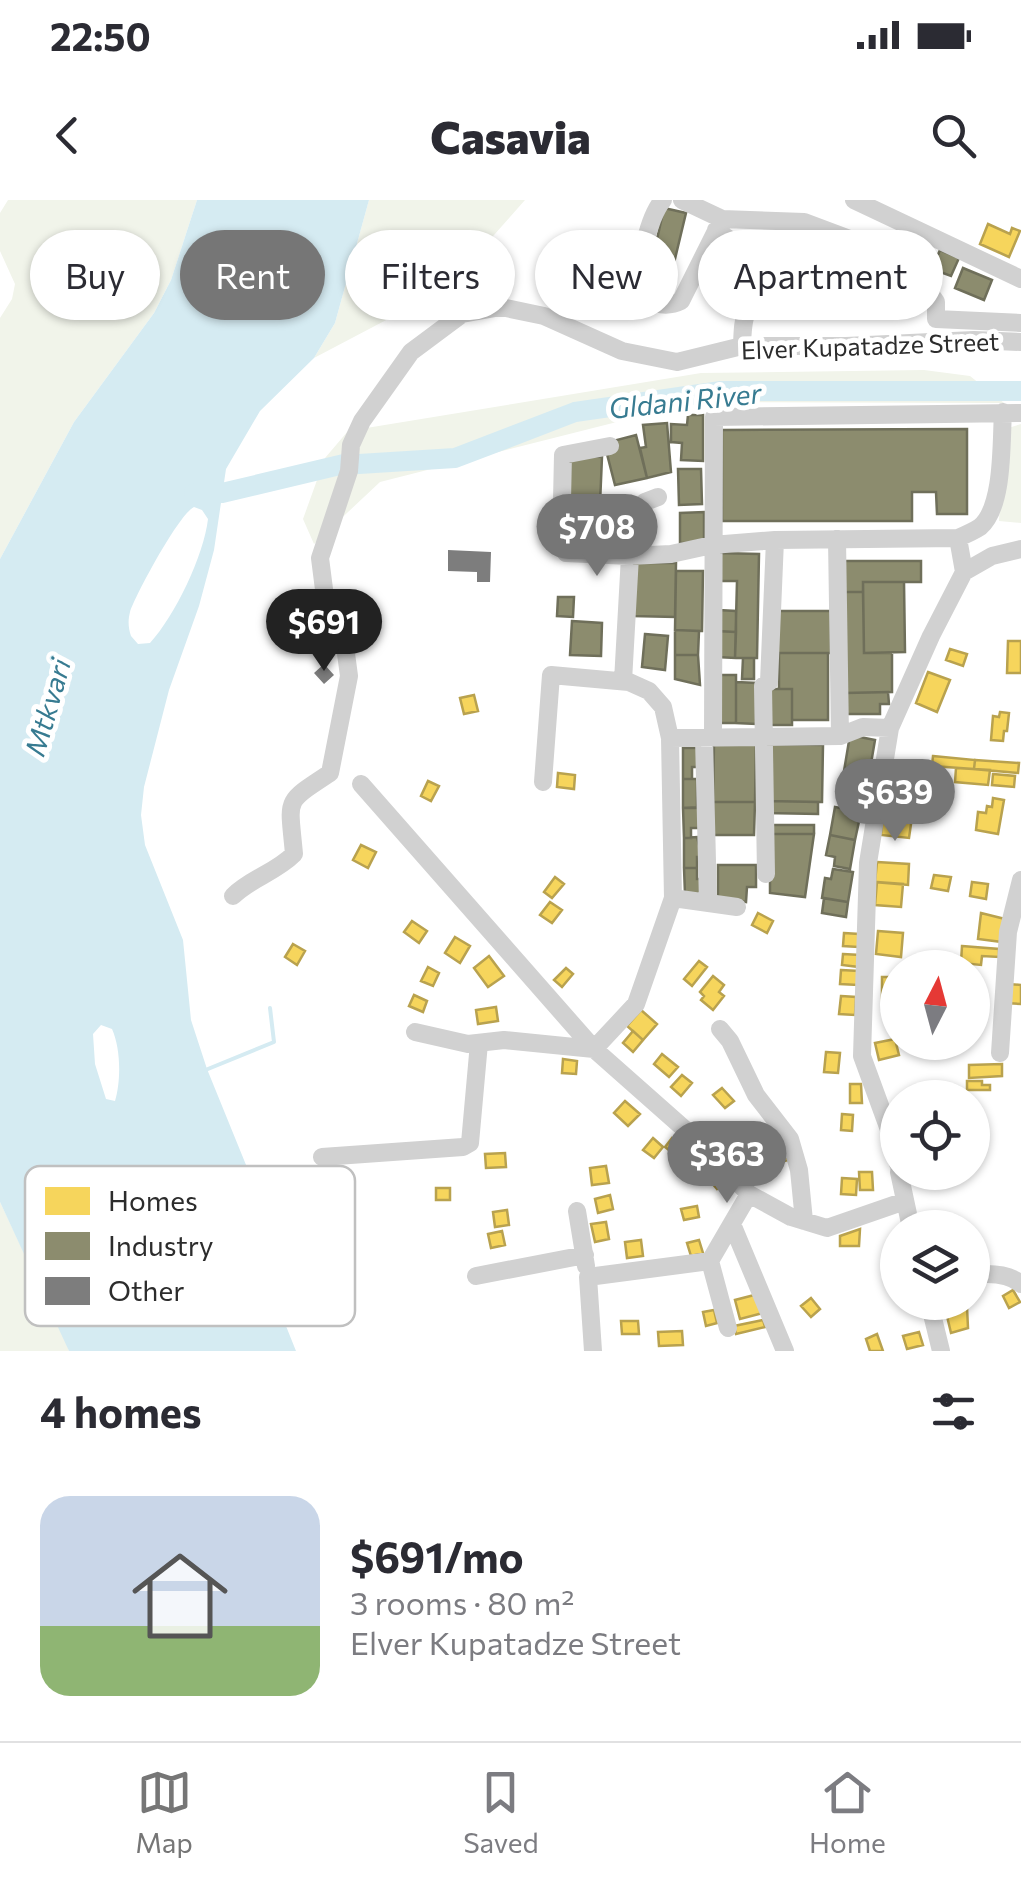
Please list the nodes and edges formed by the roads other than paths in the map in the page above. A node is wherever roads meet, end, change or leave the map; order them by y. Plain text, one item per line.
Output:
1 (663, 200) edge
2 (682, 200) edge
3 (854, 200) edge
4 (719, 225) junction
5 (1021, 279) edge
6 (1021, 323) edge
7 (1021, 342) edge
8 (742, 346) junction
9 (1012, 412) edge
10 (610, 446) dead end
11 (658, 496) dead end
12 (958, 538) junction
13 (776, 540) junction
14 (837, 540) junction
15 (712, 545) junction
16 (1021, 549) edge
17 (630, 556) junction
18 (964, 572) junction
19 (623, 682) junction
20 (890, 728) junction
21 (840, 736) junction
22 (764, 737) junction
23 (670, 738) junction
24 (709, 738) junction
25 (543, 782) dead end
26 (361, 784) dead end
27 (766, 874) dead end
28 (1021, 880) edge
29 (233, 896) dead end
30 (673, 898) junction
31 (708, 903) junction
32 (737, 908) dead end
33 (720, 1028) dead end
34 (415, 1032) dead end
35 (479, 1043) junction
36 (594, 1049) junction
37 (1000, 1053) dead end
38 (880, 1105) edge
39 (322, 1156) dead end
40 (903, 1190) edge
41 (749, 1194) junction
42 (906, 1201) junction
43 (908, 1210) edge
44 (577, 1211) dead end
45 (804, 1221) junction
46 (732, 1224) junction
47 (584, 1256) junction
48 (710, 1261) junction
49 (990, 1272) edge
50 (476, 1276) dead end
51 (588, 1277) junction
52 (1021, 1284) edge
53 (933, 1320) edge
54 (728, 1328) dead end
55 (594, 1351) edge
56 (785, 1351) edge
57 (941, 1351) edge

1 - 4 street
2 - 4 street
3 - 5 street
4 - 6 street
4 - 8 street
7 - 8 street, Elver Kupatadze Street
8 - 29 street, Elver Kupatadze Street
9 - 12 street
9 - 15 street
10 - 17 street
11 - 17 street
12 - 14 street
12 - 18 street
13 - 14 street
13 - 15 street
13 - 22 street
14 - 21 street
15 - 17 street
15 - 24 street
16 - 18 street
17 - 19 street
18 - 20 street
19 - 23 street
19 - 25 street
20 - 21 street
20 - 38 street
21 - 22 street
22 - 24 street
22 - 27 street
23 - 24 street
23 - 30 street
24 - 31 street
26 - 36 street
28 - 37 street
30 - 31 street
30 - 36 street
31 - 32 street
33 - 45 street
34 - 35 street
35 - 36 street
35 - 39 street
36 - 41 street
40 - 42 street
41 - 45 street
41 - 46 street
42 - 43 street
42 - 45 street
44 - 47 street
46 - 48 street
46 - 56 street
47 - 50 street
47 - 51 street
48 - 51 street
48 - 54 street
49 - 52 street
51 - 55 street
53 - 57 street

